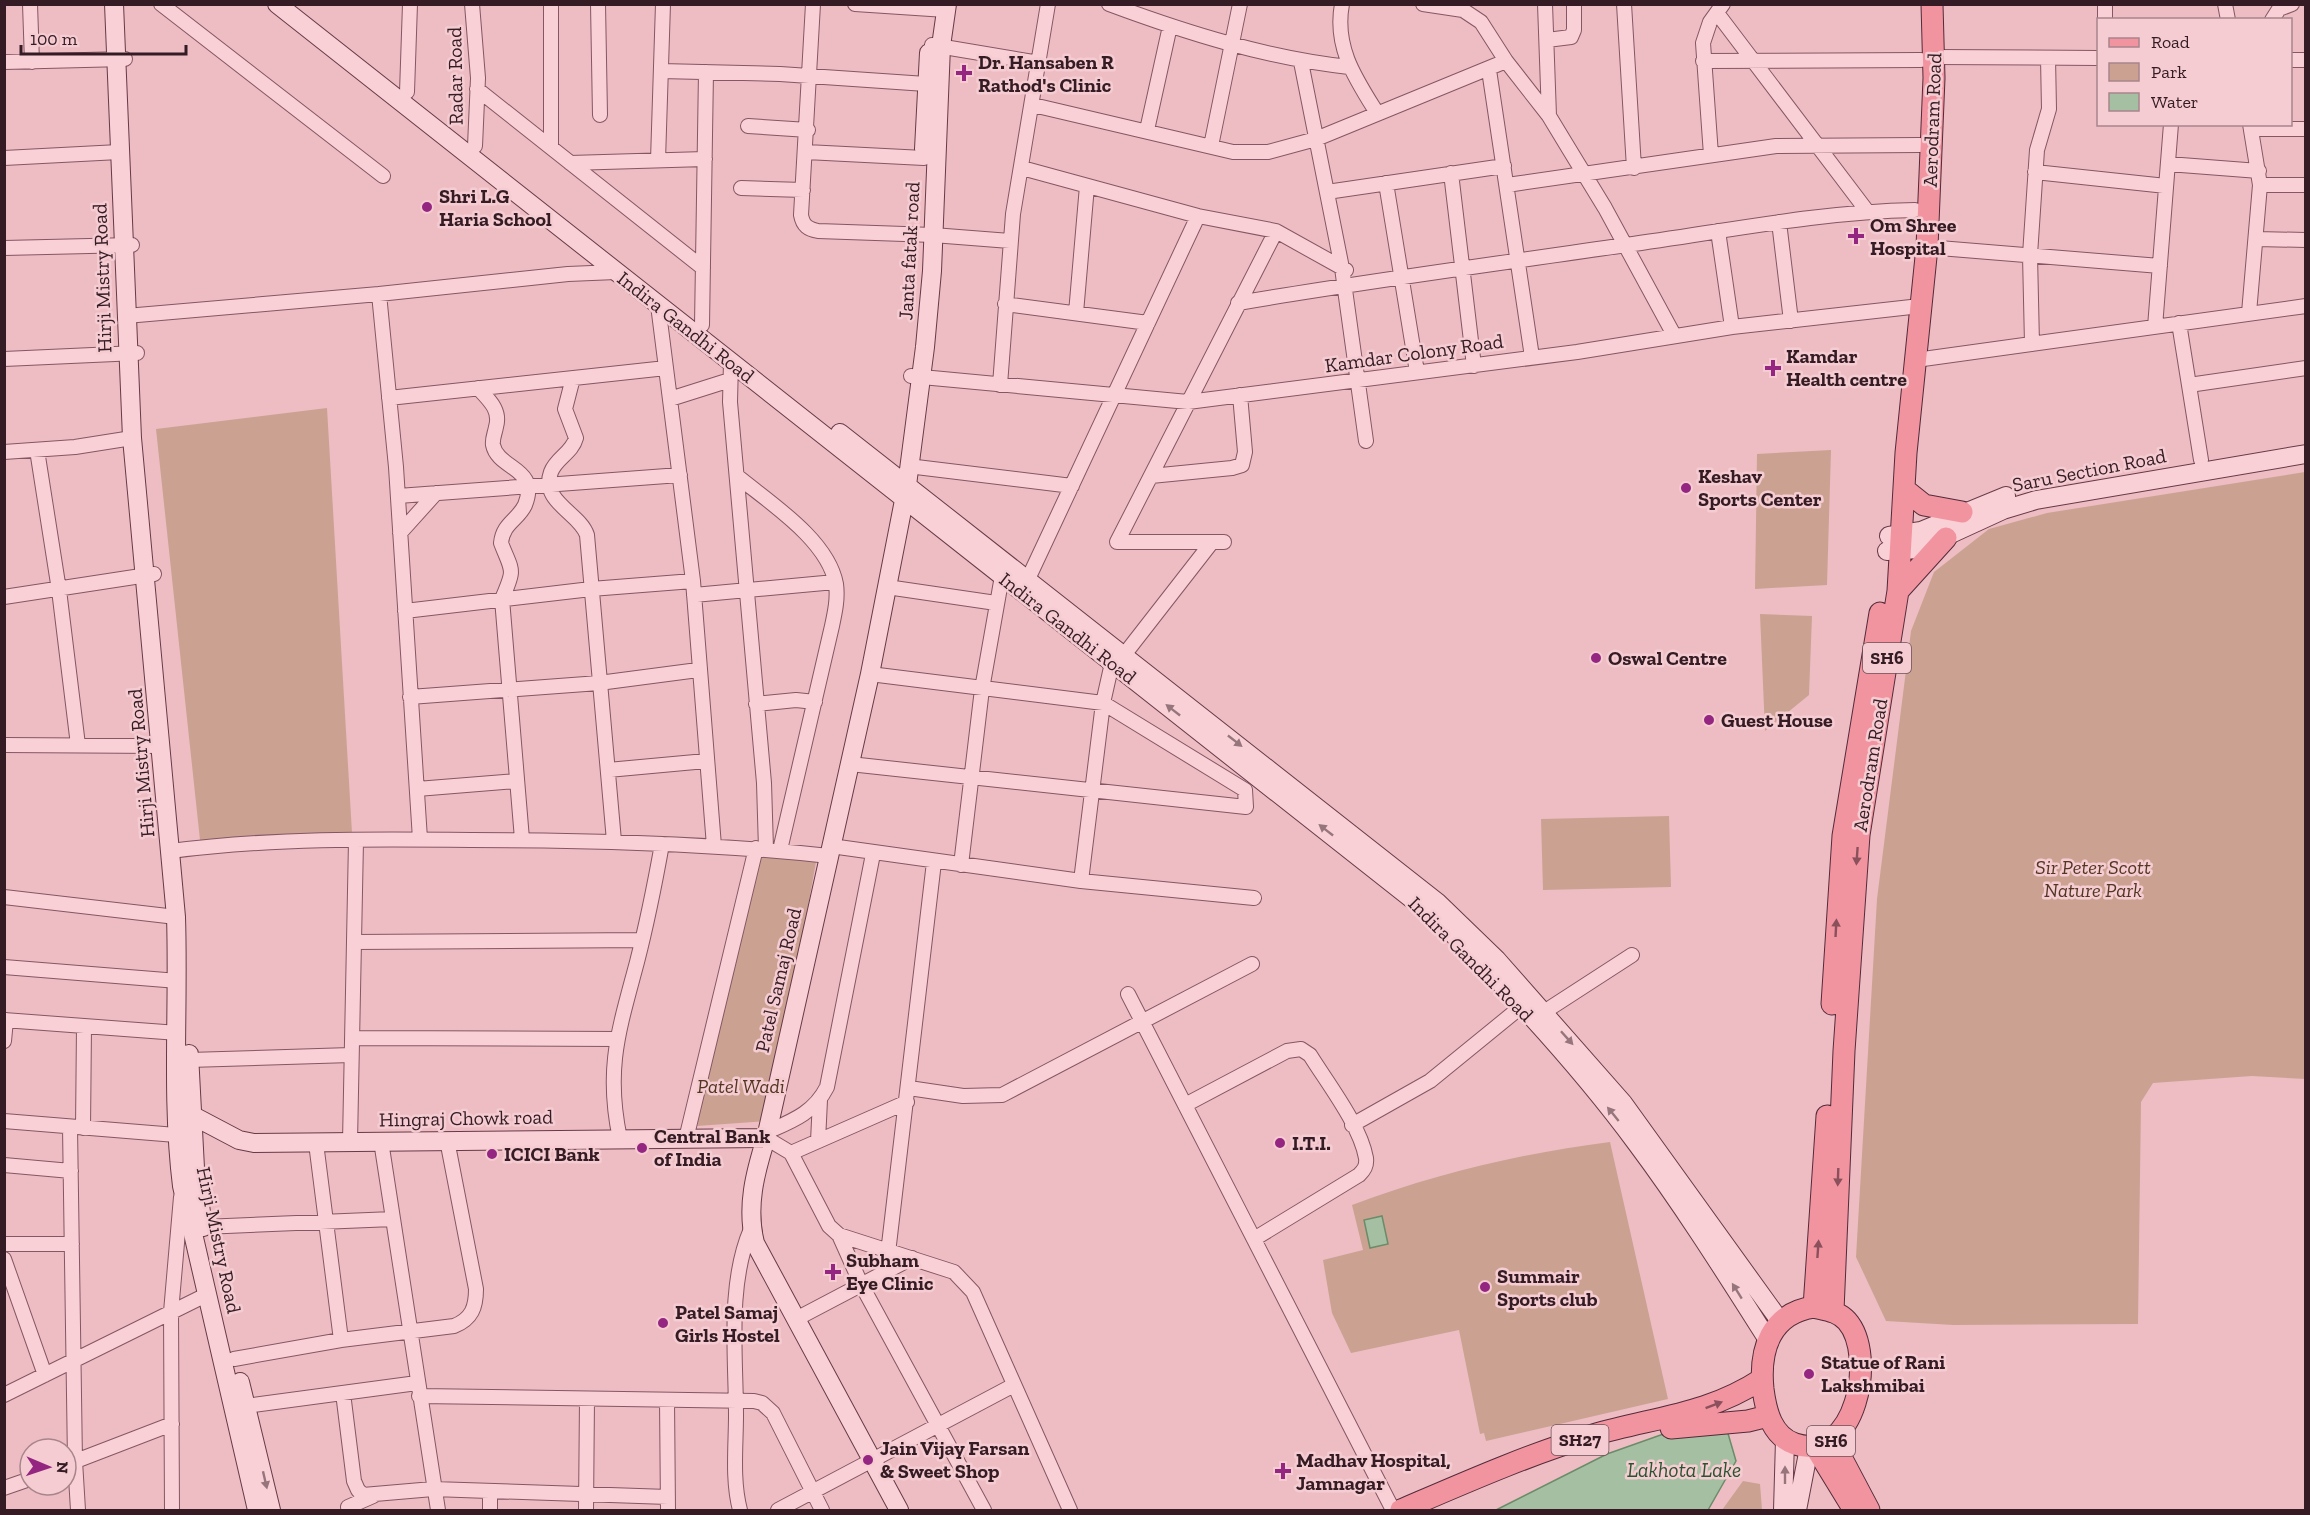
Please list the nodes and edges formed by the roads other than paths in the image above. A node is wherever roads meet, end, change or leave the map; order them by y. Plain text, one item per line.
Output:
1 (30, 4) edge
2 (114, 4) edge
3 (123, 4) edge
4 (161, 4) edge
5 (277, 4) edge
6 (297, 4) edge
7 (410, 4) edge
8 (472, 4) edge
9 (551, 4) edge
10 (598, 4) edge
11 (663, 4) edge
12 (813, 4) edge
13 (855, 4) edge
14 (1048, 4) edge
15 (1240, 4) edge
16 (1342, 4) edge
17 (1423, 4) edge
18 (1545, 4) edge
19 (1574, 4) edge
20 (1624, 4) edge
21 (1918, 4) edge
22 (1932, 4) edge
23 (2292, 4) edge
24 (1113, 5) edge
25 (941, 7) edge
26 (1463, 7) edge
27 (1720, 9) edge
28 (2273, 18) edge
29 (1170, 26) junction
30 (1547, 40) junction
31 (1232, 43) junction
32 (935, 45) junction
33 (1928, 58) junction
34 (2048, 58) junction
35 (2097, 58) edge
36 (120, 60) junction
37 (1506, 61) junction
38 (1702, 61) junction
39 (1752, 61) junction
40 (4, 62) edge
41 (32, 62) junction
42 (1301, 62) junction
43 (1039, 63) junction
44 (1348, 68) junction
45 (1489, 70) junction
46 (661, 71) junction
47 (706, 72) junction
48 (808, 76) junction
49 (926, 84) junction
50 (477, 89) junction
51 (407, 92) junction
52 (1033, 105) junction
53 (1377, 113) junction
54 (600, 115) dead end
55 (1549, 116) junction
56 (748, 126) dead end
57 (2171, 126) edge
58 (2251, 127) edge
59 (2306, 129) edge
60 (808, 130) junction
61 (1147, 130) junction
62 (1316, 139) junction
63 (1815, 144) junction
64 (1920, 145) junction
65 (475, 146) junction
66 (1211, 146) junction
67 (551, 147) junction
68 (119, 152) junction
69 (806, 152) junction
70 (1711, 154) junction
71 (4, 158) edge
72 (924, 158) junction
73 (705, 159) junction
74 (658, 160) junction
75 (570, 163) junction
76 (2168, 164) junction
77 (1504, 166) junction
78 (1022, 168) junction
79 (1634, 168) junction
80 (2035, 172) junction
81 (1451, 173) junction
82 (383, 176) dead end
83 (1586, 176) junction
84 (2260, 178) junction
85 (1386, 183) junction
86 (1507, 185) junction
87 (2306, 185) edge
88 (1087, 186) junction
89 (2166, 186) junction
90 (741, 188) dead end
91 (803, 190) junction
92 (1327, 192) junction
93 (1915, 210) junction
94 (1867, 211) junction
95 (1198, 216) junction
96 (1779, 222) junction
97 (1276, 231) junction
98 (1718, 231) junction
99 (927, 235) junction
100 (2257, 239) junction
101 (2306, 240) edge
102 (1010, 241) junction
103 (128, 245) junction
104 (1626, 245) junction
105 (1927, 247) junction
106 (4, 248) edge
107 (2030, 255) junction
108 (1518, 260) junction
109 (2160, 266) junction
110 (620, 267) junction
111 (703, 268) junction
112 (1342, 268) junction
113 (1462, 268) junction
114 (1401, 276) junction
115 (1365, 281) junction
116 (1343, 285) junction
117 (379, 294) junction
118 (658, 297) junction
119 (1238, 303) junction
120 (1005, 304) junction
121 (2306, 306) edge
122 (1914, 307) junction
123 (1076, 313) junction
124 (2249, 314) junction
125 (131, 316) junction
126 (1791, 321) junction
127 (1148, 323) junction
128 (2179, 323) junction
129 (702, 325) junction
130 (1732, 327) junction
131 (2155, 327) junction
132 (1674, 335) junction
133 (2032, 344) junction
134 (132, 354) junction
135 (731, 355) junction
136 (1532, 357) junction
137 (4, 359) edge
138 (1916, 360) junction
139 (1474, 366) junction
140 (666, 368) junction
141 (2306, 368) edge
142 (1417, 372) junction
143 (916, 376) junction
144 (573, 378) junction
145 (730, 380) junction
146 (1358, 380) junction
147 (1000, 385) junction
148 (2189, 385) junction
149 (478, 388) junction
150 (1240, 395) junction
151 (1114, 396) junction
152 (389, 398) junction
153 (670, 399) junction
154 (1188, 402) junction
155 (132, 438) junction
156 (1366, 441) dead end
157 (2306, 442) edge
158 (37, 450) junction
159 (4, 452) edge
160 (2306, 454) edge
161 (2201, 459) junction
162 (680, 475) junction
163 (737, 476) junction
164 (1151, 476) junction
165 (901, 483) junction
166 (550, 484) junction
167 (528, 486) junction
168 (1072, 486) junction
169 (1904, 489) junction
170 (436, 493) junction
171 (398, 496) junction
172 (1962, 512) junction
173 (400, 533) junction
174 (1946, 538) junction
175 (1895, 543) junction
176 (149, 575) junction
177 (1002, 576) junction
178 (1028, 579) junction
179 (836, 582) junction
180 (888, 587) junction
181 (693, 588) junction
182 (591, 589) junction
183 (58, 590) junction
184 (748, 591) junction
185 (1898, 591) junction
186 (4, 597) edge
187 (502, 599) junction
188 (996, 603) junction
189 (405, 611) junction
190 (1118, 659) junction
191 (698, 670) junction
192 (870, 674) junction
193 (600, 682) junction
194 (982, 689) junction
195 (509, 691) junction
196 (410, 698) junction
197 (815, 702) junction
198 (1103, 703) junction
199 (756, 704) junction
200 (4, 745) edge
201 (78, 745) junction
202 (162, 746) junction
203 (706, 761) junction
204 (850, 764) junction
205 (608, 770) junction
206 (973, 777) junction
207 (517, 781) junction
208 (417, 789) junction
209 (1092, 791) junction
210 (420, 839) junction
211 (522, 839) junction
212 (356, 841) junction
213 (614, 841) junction
214 (662, 844) junction
215 (714, 846) junction
216 (761, 848) junction
217 (176, 850) junction
218 (780, 850) junction
219 (830, 851) junction
220 (873, 854) junction
221 (934, 862) junction
222 (961, 866) junction
223 (1081, 881) junction
224 (5, 898) edge
225 (1254, 898) dead end
226 (176, 917) junction
227 (642, 940) junction
228 (354, 942) junction
229 (1632, 955) dead end
230 (1252, 964) dead end
231 (4, 967) edge
232 (178, 981) junction
233 (1128, 994) dead end
234 (1522, 1006) junction
235 (1544, 1012) junction
236 (5, 1020) edge
237 (1143, 1022) junction
238 (84, 1026) junction
239 (178, 1033) junction
240 (352, 1038) junction
241 (617, 1039) junction
242 (4, 1041) edge
243 (351, 1056) junction
244 (189, 1060) junction
245 (908, 1095) junction
246 (820, 1100) junction
247 (177, 1105) junction
248 (1185, 1105) junction
249 (193, 1117) junction
250 (4, 1121) edge
251 (1352, 1125) junction
252 (77, 1128) junction
253 (766, 1135) junction
254 (185, 1136) junction
255 (620, 1139) junction
256 (686, 1139) junction
257 (239, 1140) junction
258 (447, 1140) junction
259 (381, 1141) junction
260 (818, 1141) junction
261 (350, 1142) junction
262 (316, 1143) junction
263 (791, 1154) junction
264 (4, 1165) edge
265 (71, 1171) junction
266 (182, 1186) junction
267 (393, 1219) junction
268 (326, 1222) junction
269 (203, 1227) junction
270 (751, 1229) junction
271 (839, 1235) junction
272 (1254, 1239) junction
273 (4, 1244) edge
274 (72, 1244) junction
275 (888, 1253) junction
276 (912, 1258) junction
277 (4, 1259) edge
278 (861, 1284) junction
279 (207, 1294) junction
280 (1823, 1309) junction
281 (171, 1312) junction
282 (796, 1319) junction
283 (1780, 1321) junction
284 (409, 1330) junction
285 (341, 1340) junction
286 (1768, 1340) junction
287 (234, 1359) junction
288 (74, 1360) junction
289 (45, 1375) junction
290 (1762, 1379) junction
291 (1014, 1385) junction
292 (418, 1389) junction
293 (343, 1393) junction
294 (4, 1395) edge
295 (587, 1399) junction
296 (668, 1400) junction
297 (736, 1401) junction
298 (246, 1406) junction
299 (1768, 1416) junction
300 (172, 1424) junction
301 (937, 1425) junction
302 (71, 1437) edge
303 (1785, 1440) junction
304 (1819, 1445) junction
305 (78, 1460) edge
306 (871, 1460) junction
307 (433, 1489) junction
308 (490, 1491) junction
309 (812, 1492) junction
310 (586, 1495) junction
311 (373, 1496) junction
312 (668, 1504) edge
313 (348, 1507) dead end
314 (172, 1510) edge
315 (257, 1510) edge
316 (271, 1510) edge
317 (438, 1510) edge
318 (490, 1510) edge
319 (586, 1510) edge
320 (740, 1510) edge
321 (778, 1510) edge
322 (822, 1510) edge
323 (899, 1510) edge
324 (984, 1510) edge
325 (1070, 1510) edge
326 (1393, 1510) edge
327 (1401, 1510) edge
328 (1428, 1510) edge
329 (1783, 1510) edge
330 (1797, 1510) edge
331 (1854, 1510) edge
332 (1869, 1510) edge

1 - 41 street
2 - 36 main road, Hirji Mistry Road
3 - 36 main road, Hirji Mistry Road
4 - 82 street
5 - 110 main road, Indira Gandhi Road
6 - 51 main road, Indira Gandhi Road
7 - 51 street
8 - 50 street, Radar Road
9 - 67 street
10 - 54 street
11 - 46 street
12 - 48 street
13 - 25 street
14 - 43 street
15 - 31 street
16 - 44 street
17 - 26 street
18 - 30 street
19 - 30 street
20 - 79 street
21 - 33 main road, Aerodram Road / SH6
22 - 33 main road, Aerodram Road / SH6
23 - 28 street
24 - 29 street
25 - 32 main road, Janta fatak road
26 - 37 street
27 - 38 street
27 - 39 street
29 - 31 street
29 - 61 street
30 - 55 street
31 - 42 street
31 - 66 street
32 - 43 street
32 - 49 main road
32 - 99 main road, Janta fatak road
33 - 34 street
33 - 39 street
33 - 64 main road, Aerodram Road / SH6
33 - 105 main road, Aerodram Road / SH6
34 - 35 street
34 - 80 street
36 - 41 street
36 - 68 main road, Hirji Mistry Road
36 - 103 main road, Hirji Mistry Road
37 - 45 street
37 - 55 street
38 - 39 street
38 - 70 street
39 - 63 street
40 - 41 street
42 - 44 street
42 - 62 street
43 - 52 street
44 - 53 street
45 - 53 street
45 - 77 street
46 - 47 street
46 - 74 street
47 - 48 street
47 - 73 street
48 - 49 street
48 - 60 street
49 - 72 main road
50 - 65 street, Radar Road
50 - 67 street
51 - 65 main road, Indira Gandhi Road
52 - 61 street
52 - 78 street
53 - 62 street
55 - 83 street
56 - 60 street
57 - 76 street
58 - 59 street
58 - 84 street
60 - 69 street
61 - 66 street
62 - 66 street
62 - 92 street
63 - 64 street
63 - 70 street
63 - 94 street
64 - 93 main road, Aerodram Road / SH6
65 - 110 main road, Indira Gandhi Road
67 - 75 street
68 - 71 street
68 - 103 main road, Hirji Mistry Road
69 - 72 street
69 - 91 street
70 - 79 street
72 - 99 main road
73 - 74 street
73 - 111 street
74 - 75 street
75 - 111 street
76 - 84 street
76 - 89 street
77 - 81 street
77 - 86 street
78 - 88 street
78 - 102 street
79 - 83 street
80 - 89 street
80 - 107 street
81 - 85 street
81 - 113 street
83 - 86 street
83 - 104 street
84 - 87 street
84 - 100 street
85 - 92 street
85 - 114 street
86 - 108 street
88 - 95 street
88 - 123 street
89 - 109 street
90 - 91 street
91 - 99 street
92 - 112 street
93 - 94 street
93 - 122 main road, Aerodram Road / SH6
94 - 96 street
95 - 97 street
95 - 127 street
96 - 98 street
96 - 126 street
97 - 112 street
97 - 119 street
98 - 104 street
98 - 130 street
99 - 102 street
99 - 143 main road, Janta fatak road
100 - 101 street
100 - 124 street
102 - 120 street
103 - 106 street
103 - 125 main road, Hirji Mistry Road
104 - 108 street
104 - 132 street
105 - 107 street
105 - 122 main road, Aerodram Road / SH6
107 - 109 street
107 - 133 street
108 - 113 street
108 - 136 street
109 - 131 street
110 - 117 street
110 - 118 main road, Indira Gandhi Road
111 - 129 street
112 - 115 street
112 - 116 street
113 - 114 street
113 - 139 street
114 - 115 street
114 - 142 street
115 - 116 street
116 - 119 street
116 - 146 street
117 - 125 street
117 - 152 street
118 - 129 main road, Indira Gandhi Road
118 - 135 main road, Indira Gandhi Road
118 - 140 street
119 - 154 street
120 - 123 street
120 - 147 street
121 - 124 street
122 - 126 street, Kamdar Colony Road
122 - 138 main road, Aerodram Road / SH6
122 - 175 main road, Aerodram Road / SH6
123 - 127 street
124 - 128 street
125 - 134 main road, Hirji Mistry Road
126 - 130 street, Kamdar Colony Road
127 - 151 street
128 - 131 street
128 - 148 street
129 - 135 main road, Indira Gandhi Road
130 - 132 street, Kamdar Colony Road
131 - 133 street
132 - 136 street, Kamdar Colony Road
133 - 138 street
134 - 137 street
134 - 155 main road, Hirji Mistry Road
134 - 176 main road, Hirji Mistry Road
135 - 145 street
135 - 165 main road, Indira Gandhi Road
136 - 139 street, Kamdar Colony Road
138 - 169 main road, Aerodram Road / SH6
139 - 142 street, Kamdar Colony Road
140 - 144 street
140 - 153 street
141 - 148 street
142 - 146 street, Kamdar Colony Road
143 - 147 street, Kamdar Colony Road
143 - 165 main road, Janta fatak road
144 - 149 street
144 - 166 street
145 - 153 street
145 - 163 street
146 - 150 street, Kamdar Colony Road
146 - 156 street
147 - 151 street, Kamdar Colony Road
148 - 161 street
149 - 152 street
149 - 167 street
150 - 154 street, Kamdar Colony Road
150 - 164 street
151 - 154 street, Kamdar Colony Road
151 - 168 street
152 - 171 street
153 - 162 street
154 - 164 street
155 - 158 street
155 - 176 main road, Hirji Mistry Road
157 - 161 main road, Saru Section Road
158 - 159 street
158 - 183 street
160 - 174 main road, Saru Section Road
161 - 172 main road, Saru Section Road
162 - 166 street
162 - 181 street
163 - 179 street
163 - 184 street
164 - 190 street
165 - 168 street
165 - 177 main road, Indira Gandhi Road
165 - 178 main road, Indira Gandhi Road
165 - 180 main road, Patel Samaj Road
166 - 167 street
166 - 182 street
167 - 170 street
167 - 187 street
168 - 178 street
169 - 172 main road
169 - 175 main road, Aerodram Road / SH6
170 - 171 street
170 - 173 street
171 - 173 street
172 - 175 main road, Saru Section Road
173 - 189 street
174 - 175 main road, Saru Section Road
174 - 185 main road
175 - 185 main road, Aerodram Road / SH6
280 -> 175 main road, Aerodram Road / SH6
176 - 183 street
176 - 202 main road, Hirji Mistry Road
176 - 217 main road, Hirji Mistry Road
177 - 188 street
177 - 190 main road, Indira Gandhi Road
178 - 190 main road, Indira Gandhi Road
179 - 184 street
179 - 197 street
180 - 188 street
180 - 192 main road, Patel Samaj Road
181 - 182 street
181 - 184 street
181 - 191 street
182 - 187 street
182 - 193 street
183 - 186 street
183 - 201 street
184 - 199 street
185 -> 280 main road, Aerodram Road / SH6
187 - 189 street
187 - 195 street
188 - 194 street
189 - 196 street
190 - 198 street
234 -> 190 main road, Indira Gandhi Road
190 -> 235 main road, Indira Gandhi Road
191 - 193 street
191 - 203 street
192 - 194 street
192 - 204 main road, Patel Samaj Road
193 - 195 street
193 - 205 street
194 - 198 street
194 - 206 street
195 - 196 street
195 - 207 street
196 - 208 street
197 - 199 street
197 - 218 street
198 - 209 street
198 - 209 street
199 - 216 street
200 - 201 street
201 - 202 street
202 - 217 main road, Hirji Mistry Road
203 - 205 street
203 - 215 street
204 - 206 street
204 - 219 main road, Patel Samaj Road
205 - 213 street
206 - 209 street
206 - 222 street
207 - 208 street
207 - 211 street
208 - 210 street
209 - 223 street
210 - 211 street
210 - 212 street
211 - 213 street
212 - 217 street
212 - 228 street
213 - 214 street
214 - 215 street
214 - 227 street
215 - 216 street
216 - 218 street
216 - 256 street
217 - 226 main road, Hirji Mistry Road
217 - 244 main road, Hirji Mistry Road
218 - 219 street
219 - 220 street
219 - 253 main road, Patel Samaj Road
220 - 221 street
220 - 246 street
221 - 222 street
221 - 245 street
222 - 223 street
223 - 225 street
224 - 226 street
226 - 232 main road, Hirji Mistry Road
227 - 228 street
227 - 241 street
228 - 240 street
229 - 235 street
230 - 237 street
231 - 232 street
232 - 239 main road, Hirji Mistry Road
233 - 237 street
234 - 251 street
286 -> 234 main road, Indira Gandhi Road
235 -> 283 main road, Indira Gandhi Road
236 - 238 street
236 - 242 street
237 - 245 street
237 - 248 street
238 - 239 street
238 - 252 street
239 - 247 main road, Hirji Mistry Road
240 - 241 street
240 - 243 street
241 - 255 street
243 - 244 street
243 - 261 street
244 - 249 main road, Hirji Mistry Road
245 - 260 street
245 - 275 street
246 - 253 street
246 - 260 street
247 - 249 main road, Hingraj Chowk road
247 - 254 main road, Hirji Mistry Road
248 - 251 street
248 - 272 street
249 - 254 main road, Hirji Mistry Road
249 - 257 main road, Hingraj Chowk road
250 - 252 street
251 - 272 street
252 - 254 street
252 - 265 street
253 - 256 main road, Hingraj Chowk road
253 - 263 street
253 - 270 main road, Patel Samaj Road
254 - 257 main road
254 - 266 main road, Hirji Mistry Road
254 - 269 main road, Hirji Mistry Road
255 - 256 main road, Hingraj Chowk road
255 - 258 main road, Hingraj Chowk road
257 - 262 main road, Hingraj Chowk road
258 - 259 main road, Hingraj Chowk road
258 - 284 street
259 - 261 main road, Hingraj Chowk road
259 - 267 street
260 - 263 street
261 - 262 main road, Hingraj Chowk road
262 - 268 street
263 - 271 street
264 - 265 street
265 - 274 street
266 - 279 main road, Hirji Mistry Road
266 - 281 street
267 - 268 street
267 - 284 street
268 - 269 street
268 - 285 street
269 - 287 main road, Hirji Mistry Road
270 - 282 main road, Patel Samaj Road
270 - 297 street
271 - 275 street
271 - 278 street
272 - 326 street
273 - 274 street
274 - 288 street
275 - 276 street
276 - 278 street
276 - 291 street
277 - 289 street
278 - 282 street
278 - 301 street
279 - 281 street
279 - 315 main road, Hirji Mistry Road
280 - 283 main road
280 - 304 main road, SH6
281 - 288 street
281 - 300 street
282 - 306 main road, Patel Samaj Road
283 - 286 main road, SH6
284 - 285 street
284 - 292 street
285 - 287 street
286 - 290 main road, SH6
287 - 298 main road, Hirji Mistry Road
288 - 289 street
288 - 302 street
289 - 294 street
290 - 299 main road, SH6
327 -> 290 main road, SH27
291 - 301 street
291 - 325 street
292 - 293 street
292 - 295 street
292 - 307 street
293 - 298 street
293 - 311 street
295 - 296 street
295 - 310 street
296 - 297 street
296 - 312 street
297 - 309 street
297 - 320 street
298 -> 316 main road, Hirji Mistry Road
299 - 303 main road, SH6
299 - 328 main road, SH27
300 - 305 street
300 - 314 street
301 - 306 street
301 - 324 street
303 - 304 main road, SH6
329 -> 303 main road
304 - 330 main road
304 - 331 main road, SH6
304 - 332 main road, SH6
306 - 309 street
306 - 323 main road, Patel Samaj Road
307 - 308 street
307 - 311 street
307 - 317 street
308 - 310 street
308 - 318 street
309 - 321 street
309 - 322 street
310 - 312 street
310 - 319 street
311 - 313 street

